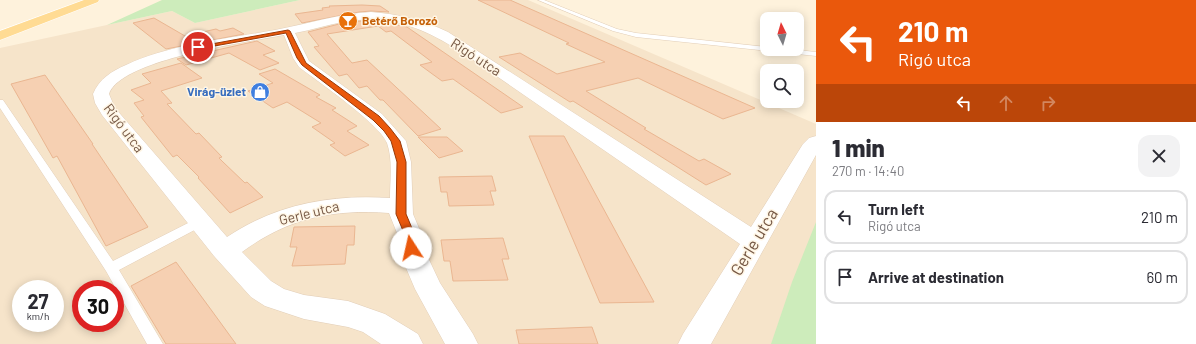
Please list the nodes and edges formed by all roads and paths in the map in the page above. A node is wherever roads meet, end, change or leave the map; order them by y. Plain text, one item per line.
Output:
1 (68, 0) edge
2 (94, 0) edge
3 (540, 0) edge
4 (0, 24) edge
5 (288, 31) junction
6 (0, 36) edge
7 (760, 48) edge
8 (804, 53) edge
9 (816, 54) edge
10 (0, 102) edge
11 (816, 142) edge
12 (401, 206) junction
13 (200, 222) junction
14 (754, 242) junction
15 (225, 251) junction
16 (111, 268) junction
17 (156, 344) edge
18 (407, 344) edge
19 (462, 344) edge
20 (694, 344) edge

1 - 4 main road
2 - 6 main road
3 - 7 lane
5 - 12 street
5 - 13 street, Rigó utca
5 - 14 street, Rigó utca
8 - 9 lane
10 - 16 lane
11 - 14 street, Gerle utca
12 - 15 street, Gerle utca
12 - 19 street
13 - 15 street, Rigó utca
13 - 16 lane
14 - 20 street, Gerle utca
15 - 18 street, Rigó utca
16 - 17 lane

